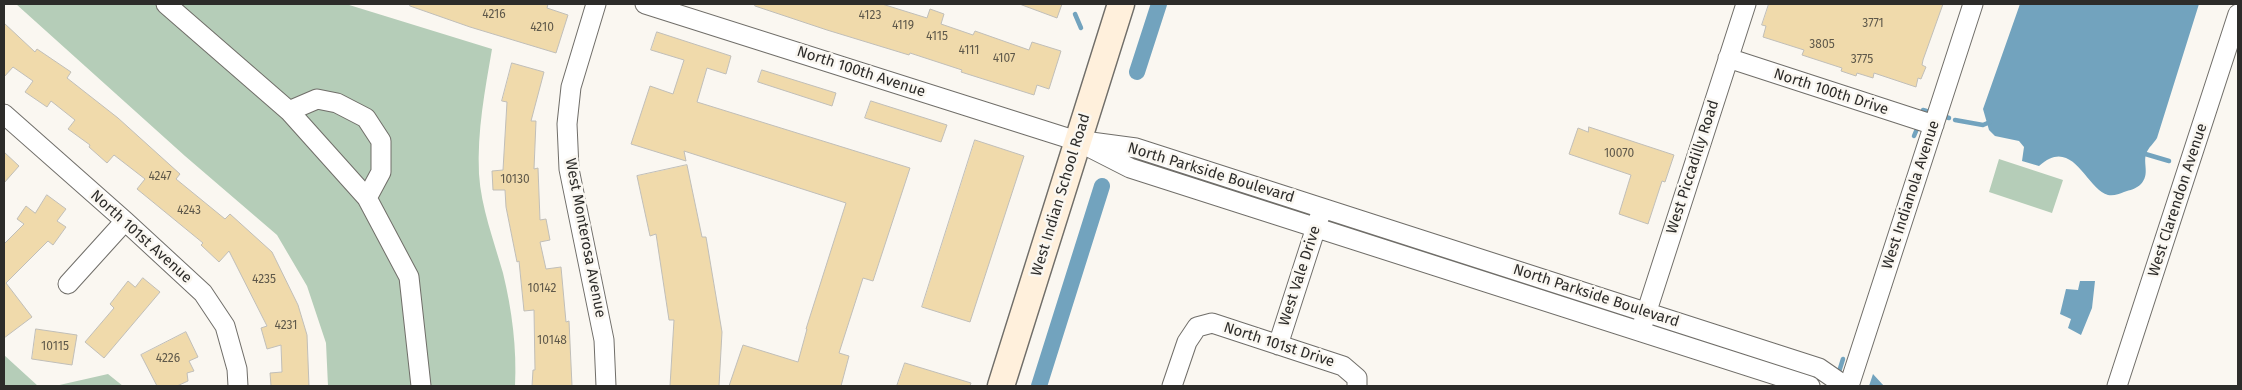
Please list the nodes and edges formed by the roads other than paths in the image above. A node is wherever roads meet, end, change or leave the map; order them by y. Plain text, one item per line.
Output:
1 (166, 4) edge
2 (596, 4) edge
3 (645, 4) edge
4 (1121, 4) edge
5 (1746, 4) edge
6 (1973, 4) edge
7 (2238, 14) edge
8 (1728, 58) junction
9 (289, 112) junction
10 (4, 114) edge
11 (1934, 126) junction
12 (1078, 141) junction
13 (367, 198) junction
14 (1322, 207) junction
15 (126, 221) junction
16 (1316, 227) junction
17 (68, 284) dead end
18 (1646, 312) junction
19 (1640, 331) junction
20 (1278, 345) junction
21 (1357, 382) edge
22 (238, 386) edge
23 (421, 386) edge
24 (606, 386) edge
25 (1001, 386) edge
26 (1172, 386) edge
27 (1810, 386) edge
28 (1845, 386) edge
29 (1849, 386) edge
30 (2117, 386) edge

1 - 9 street
2 - 24 street, West Monterosa Avenue
3 - 12 street, North 100th Avenue
4 - 12 main road, West Indian School Road
5 - 8 street, West Piccadilly Road
6 - 11 street, West Indianola Avenue
7 - 30 street, West Clarendon Avenue
8 - 11 street, North 100th Drive
8 - 18 street, West Piccadilly Road
9 - 13 street
9 - 13 street
10 - 15 street, North 101st Avenue
11 - 29 street, West Indianola Avenue
12 - 14 street, North Parkside Boulevard
12 - 16 street, North Parkside Boulevard
12 - 25 main road, West Indian School Road
13 - 23 street
14 - 16 street, West Vale Drive
14 - 18 street, North Parkside Boulevard
15 - 17 street
15 - 22 street, North 101st Avenue
16 - 19 street, North Parkside Boulevard
16 - 20 street, West Vale Drive
18 - 19 street, West Piccadilly Road
18 - 28 street, North Parkside Boulevard
19 - 27 street, North Parkside Boulevard
20 - 21 street, North 101st Drive
20 - 26 street, North 101st Drive

